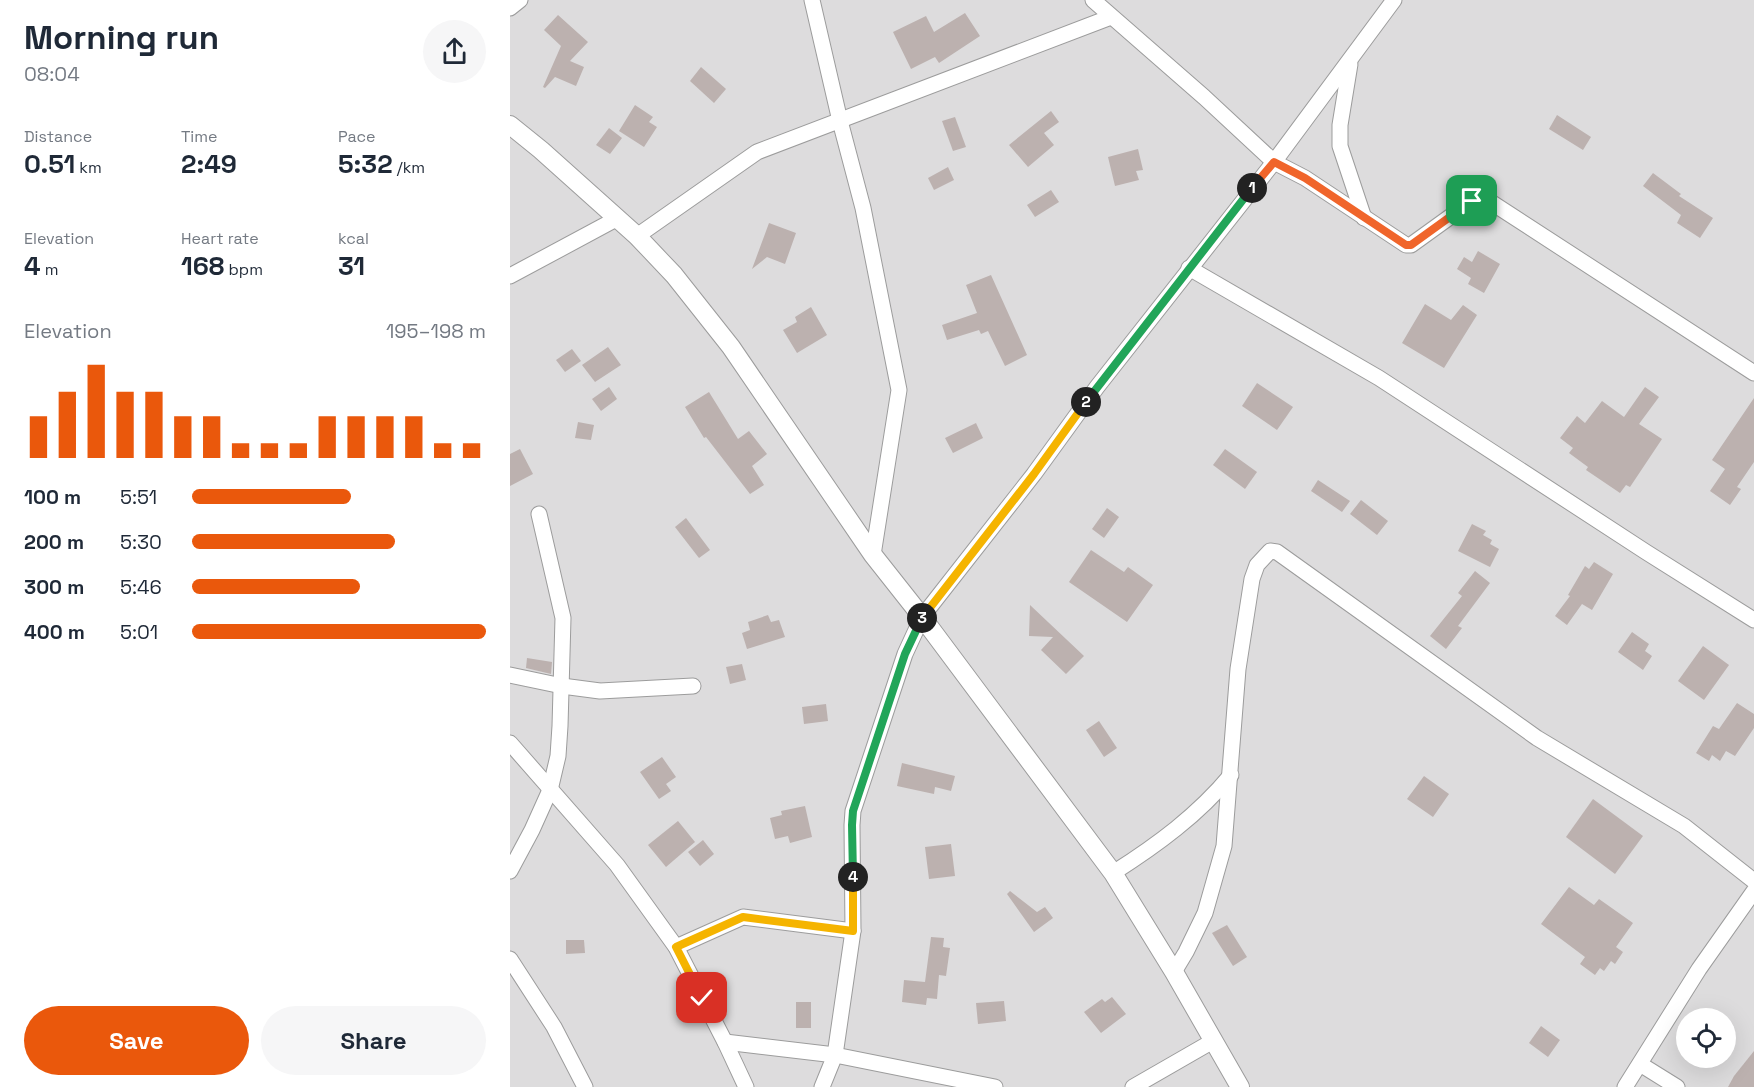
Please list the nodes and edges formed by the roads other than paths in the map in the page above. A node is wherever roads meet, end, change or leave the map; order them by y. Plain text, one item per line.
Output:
1 (520, 0) edge
2 (812, 0) edge
3 (1093, 0) edge
4 (1394, 0) edge
5 (510, 8) edge
6 (1111, 17) junction
7 (1352, 58) junction
8 (840, 121) junction
9 (510, 126) edge
10 (1274, 162) junction
11 (618, 218) junction
12 (1364, 219) junction
13 (637, 236) junction
14 (1190, 268) junction
15 (510, 276) edge
16 (1754, 373) edge
17 (539, 514) dead end
18 (873, 555) junction
19 (922, 617) junction
20 (1754, 620) edge
21 (510, 675) edge
22 (562, 686) junction
23 (693, 686) dead end
24 (510, 743) edge
25 (1231, 775) junction
26 (550, 790) junction
27 (510, 871) edge
28 (1113, 873) junction
29 (1754, 881) edge
30 (1754, 891) edge
31 (853, 931) junction
32 (676, 947) junction
33 (510, 959) edge
34 (1174, 972) junction
35 (1213, 1041) junction
36 (725, 1042) junction
37 (835, 1055) junction
38 (1640, 1064) junction
39 (585, 1087) edge
40 (746, 1087) edge
41 (822, 1087) edge
42 (995, 1087) edge
43 (1132, 1087) edge
44 (1240, 1087) edge
45 (1625, 1087) edge
46 (1677, 1087) edge

1 - 5 street
2 - 8 street
3 - 6 street
4 - 7 street
6 - 8 street
6 - 10 street
7 - 10 street
7 - 12 street
8 - 13 street
8 - 18 street
9 - 11 street
10 - 12 street
10 - 14 street
11 - 13 street
11 - 15 street
12 - 16 street
13 - 18 street
14 - 19 street
14 - 20 street
17 - 22 street
18 - 19 street
19 - 28 street
19 - 31 street
21 - 22 street
22 - 23 street
22 - 26 street
24 - 26 street
25 - 28 street
25 - 29 street
25 - 34 street
26 - 27 street
26 - 32 street
28 - 34 street
30 - 38 street
31 - 32 street
31 - 37 street
32 - 36 street
33 - 39 street
34 - 35 street
35 - 43 street
35 - 44 street
36 - 37 street
36 - 40 street
37 - 41 street
37 - 42 street
38 - 45 street
38 - 46 street

